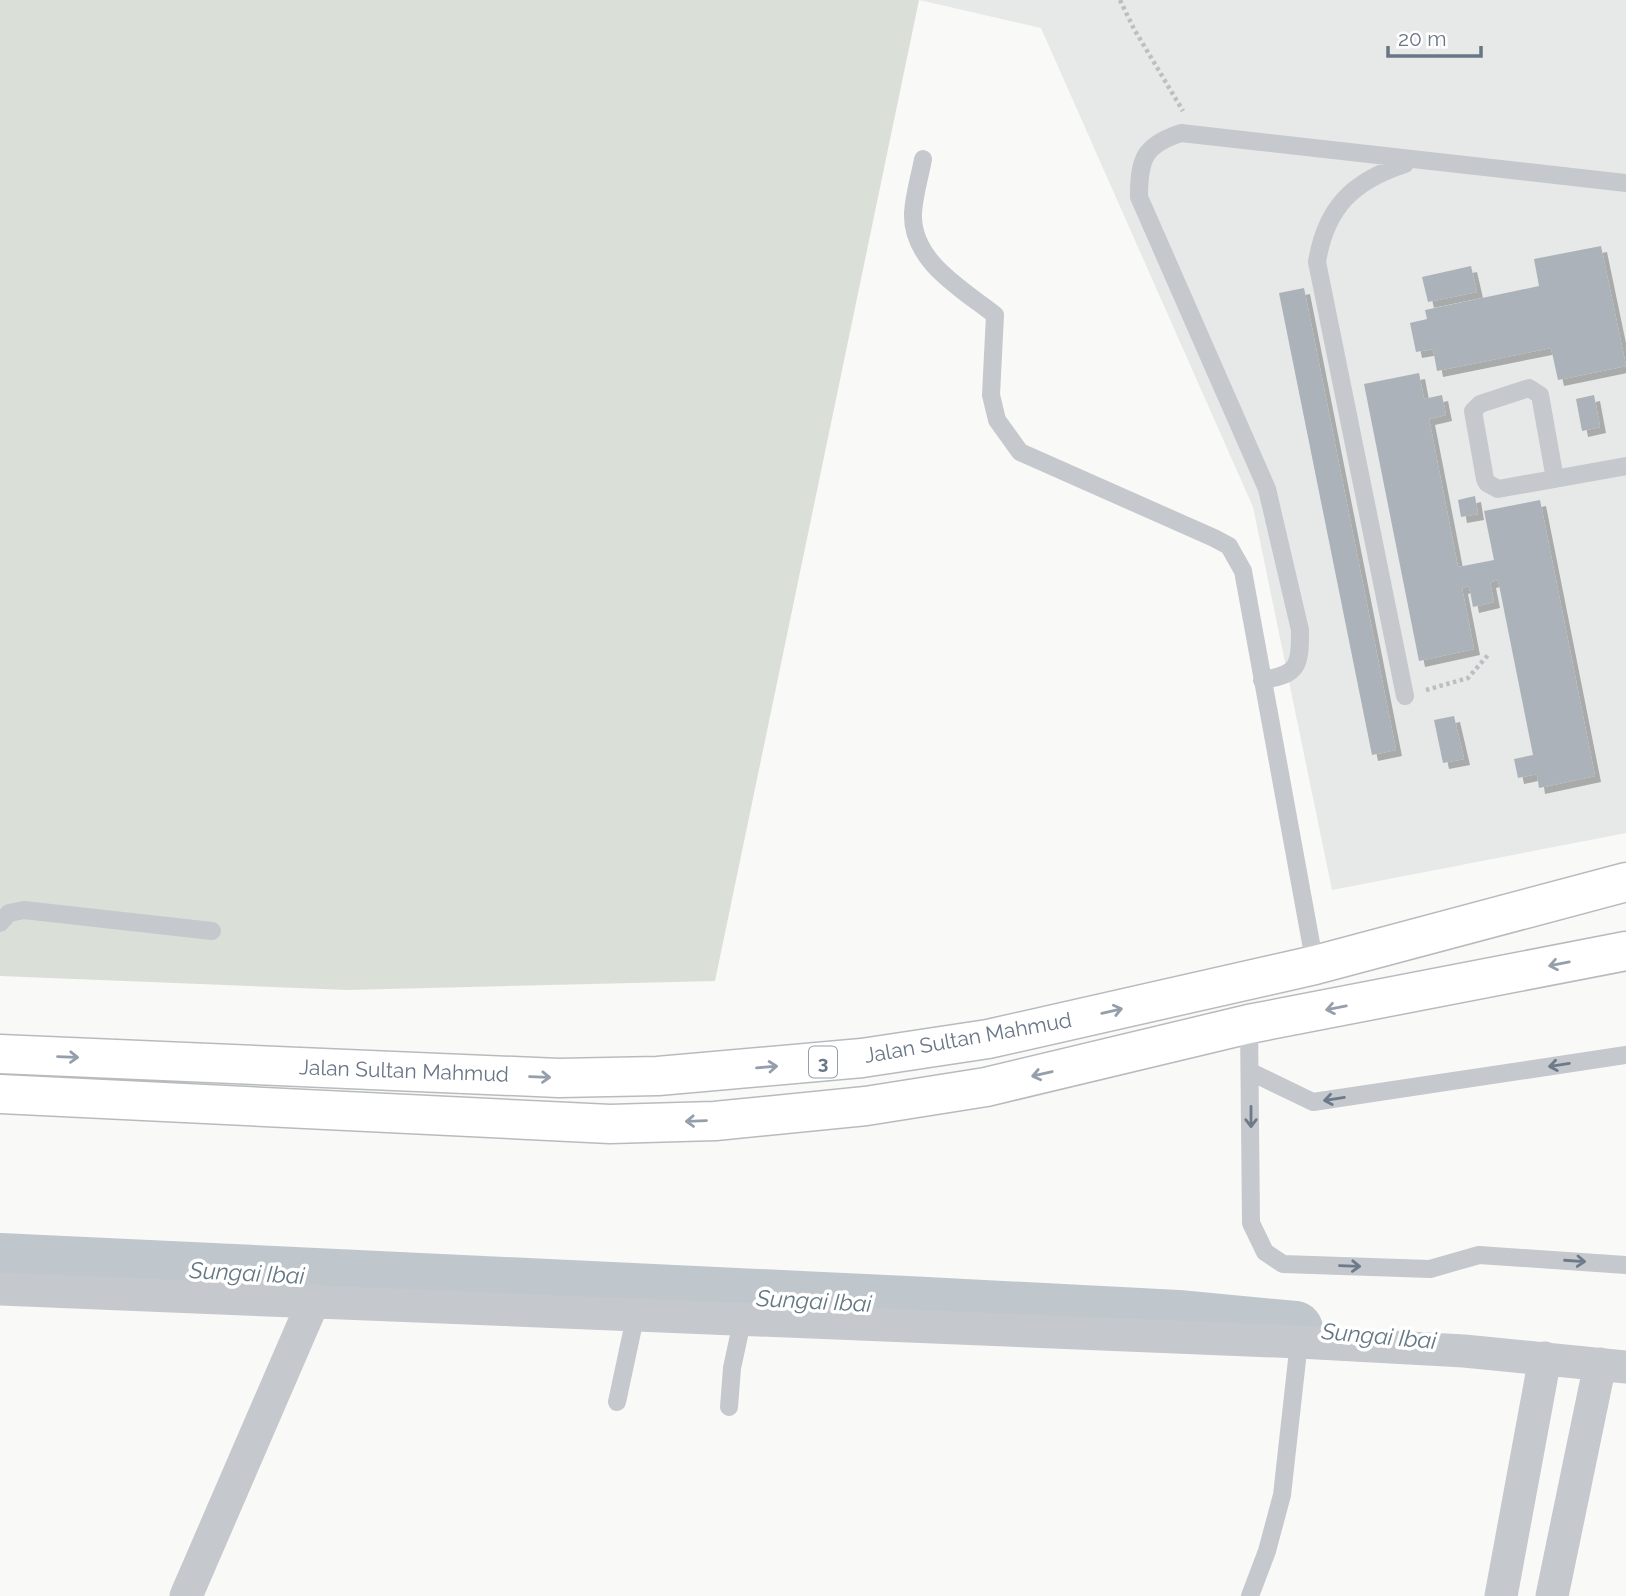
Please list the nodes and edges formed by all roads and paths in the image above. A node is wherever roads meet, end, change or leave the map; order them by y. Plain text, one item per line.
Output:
1 (1120, 0) edge
2 (1198, 135) junction
3 (923, 159) dead end
4 (1412, 161) junction
5 (1626, 183) edge
6 (1626, 466) edge
7 (1555, 479) junction
8 (1488, 655) dead end
9 (1262, 680) junction
10 (1405, 696) joint
11 (1626, 882) edge
12 (0, 923) edge
13 (212, 931) dead end
14 (1626, 951) edge
15 (1315, 965) junction
16 (1250, 1024) junction
17 (0, 1054) edge
18 (1626, 1055) edge
19 (1251, 1072) junction
20 (0, 1094) edge
21 (1626, 1265) edge
22 (0, 1289) edge
23 (314, 1300) junction
24 (636, 1313) junction
25 (743, 1317) junction
26 (1299, 1342) junction
27 (1545, 1358) junction
28 (1605, 1365) edge
29 (617, 1402) dead end
30 (729, 1407) dead end
31 (196, 1592) edge
32 (1250, 1596) edge
33 (1501, 1596) edge
34 (1552, 1596) edge

1 - 2 path
2 - 4 lane
2 - 9 lane
3 - 9 lane
4 - 5 lane
4 - 10 lane
6 - 7 lane
7 - 7 lane
8 - 10 path
9 - 15 lane
11 - 15 highway, Jalan Sultan Mahmud / 3
12 - 13 lane
14 -> 16 highway, Jalan Sultan Mahmud
17 -> 15 highway, Jalan Sultan Mahmud / 3
16 - 19 lane
16 -> 20 highway, Jalan Sultan Mahmud
18 -> 19 lane
19 -> 21 lane
22 - 23 street
23 - 24 street
23 - 31 street
24 - 25 street
24 - 29 lane
25 - 26 street
25 - 30 lane
26 - 27 street
26 - 32 lane
27 - 28 street
27 - 33 street
28 - 34 street

